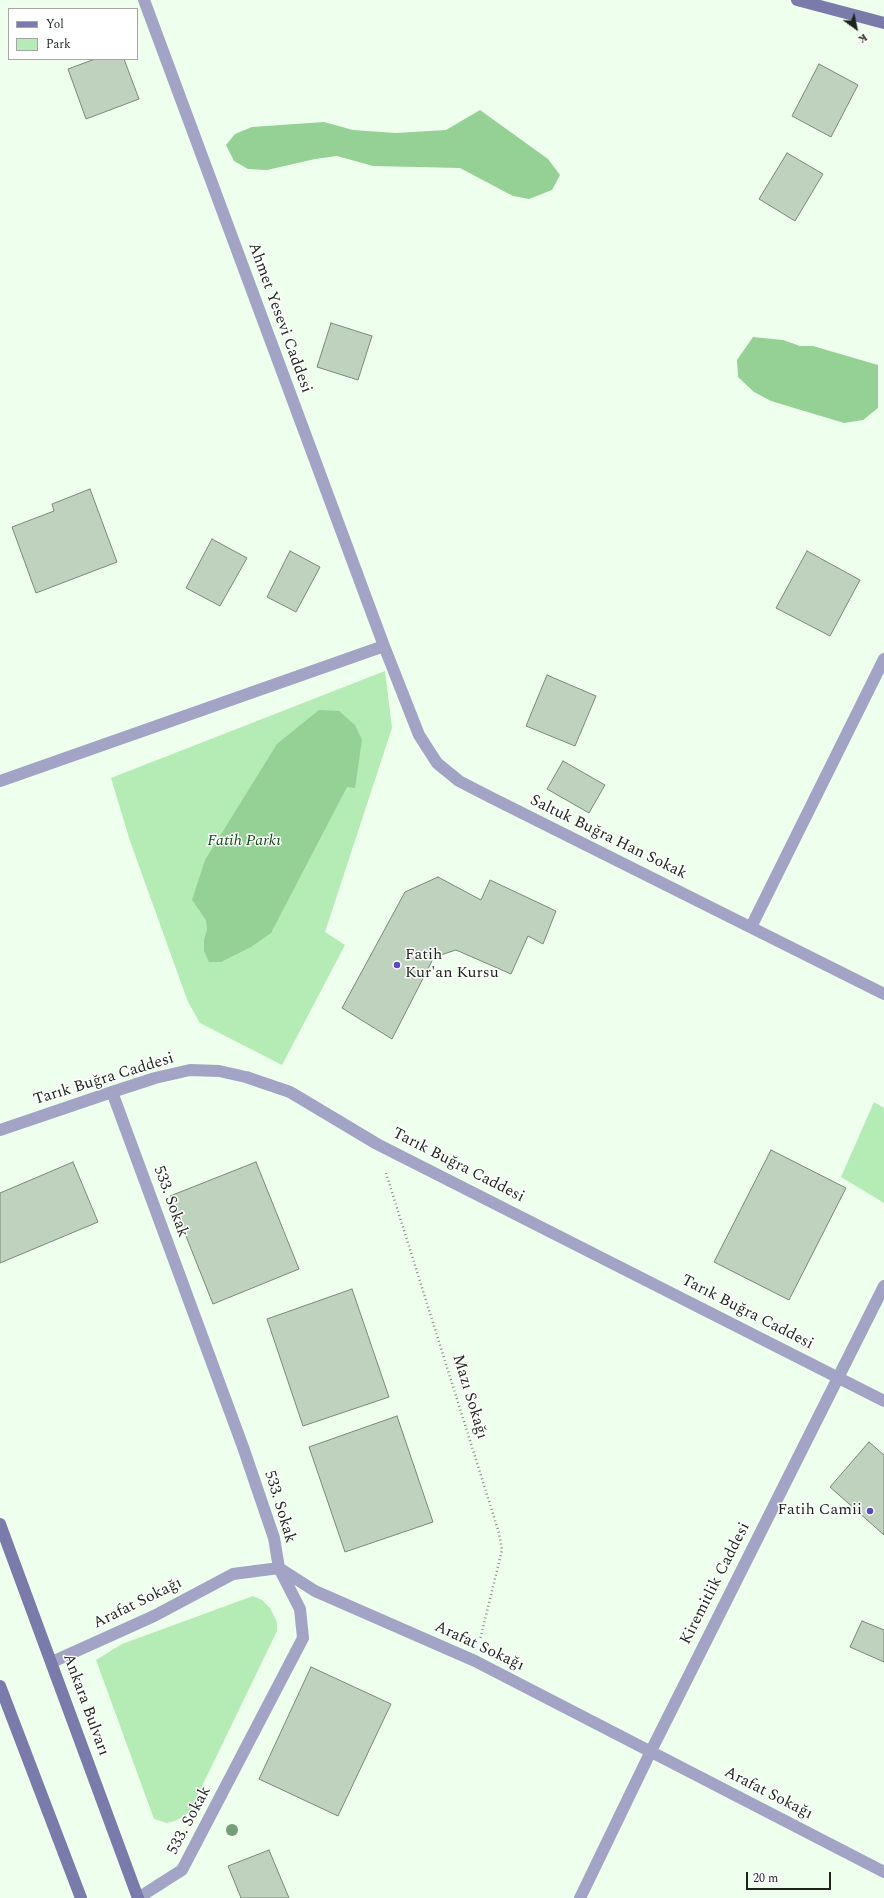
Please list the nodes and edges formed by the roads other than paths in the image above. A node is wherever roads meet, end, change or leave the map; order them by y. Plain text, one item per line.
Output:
1 (144, 0) edge
2 (797, 0) edge
3 (884, 23) edge
4 (384, 646) junction
5 (884, 659) edge
6 (0, 781) edge
7 (751, 927) junction
8 (884, 994) edge
9 (112, 1092) junction
10 (0, 1130) edge
11 (884, 1286) edge
12 (838, 1377) junction
13 (884, 1401) edge
14 (0, 1524) edge
15 (279, 1568) junction
16 (52, 1662) junction
17 (0, 1686) edge
18 (651, 1751) junction
19 (884, 1872) edge
20 (81, 1898) edge
21 (138, 1898) edge
22 (580, 1898) edge

1 - 4 street, Ahmet Yesevi Caddesi
2 - 3 main road
4 - 6 street
4 - 7 street, Saltuk Buğra Han Sokak
5 - 7 street
7 - 8 street, Saltuk Buğra Han Sokak
9 - 10 street, Tarık Buğra Caddesi
9 - 12 street, Tarık Buğra Caddesi
9 - 15 street, 533. Sokak
11 - 12 street, Kiremitlik Caddesi
12 - 13 street, Tarık Buğra Caddesi
12 - 18 street, Kiremitlik Caddesi
14 - 16 main road, Ankara Bulvarı
15 - 16 street, Arafat Sokağı
15 - 18 street, Arafat Sokağı
15 - 21 street, 533. Sokak
16 - 21 main road, Ankara Bulvarı
17 - 20 main road
18 - 19 street, Arafat Sokağı
18 - 22 street, Kiremitlik Caddesi

